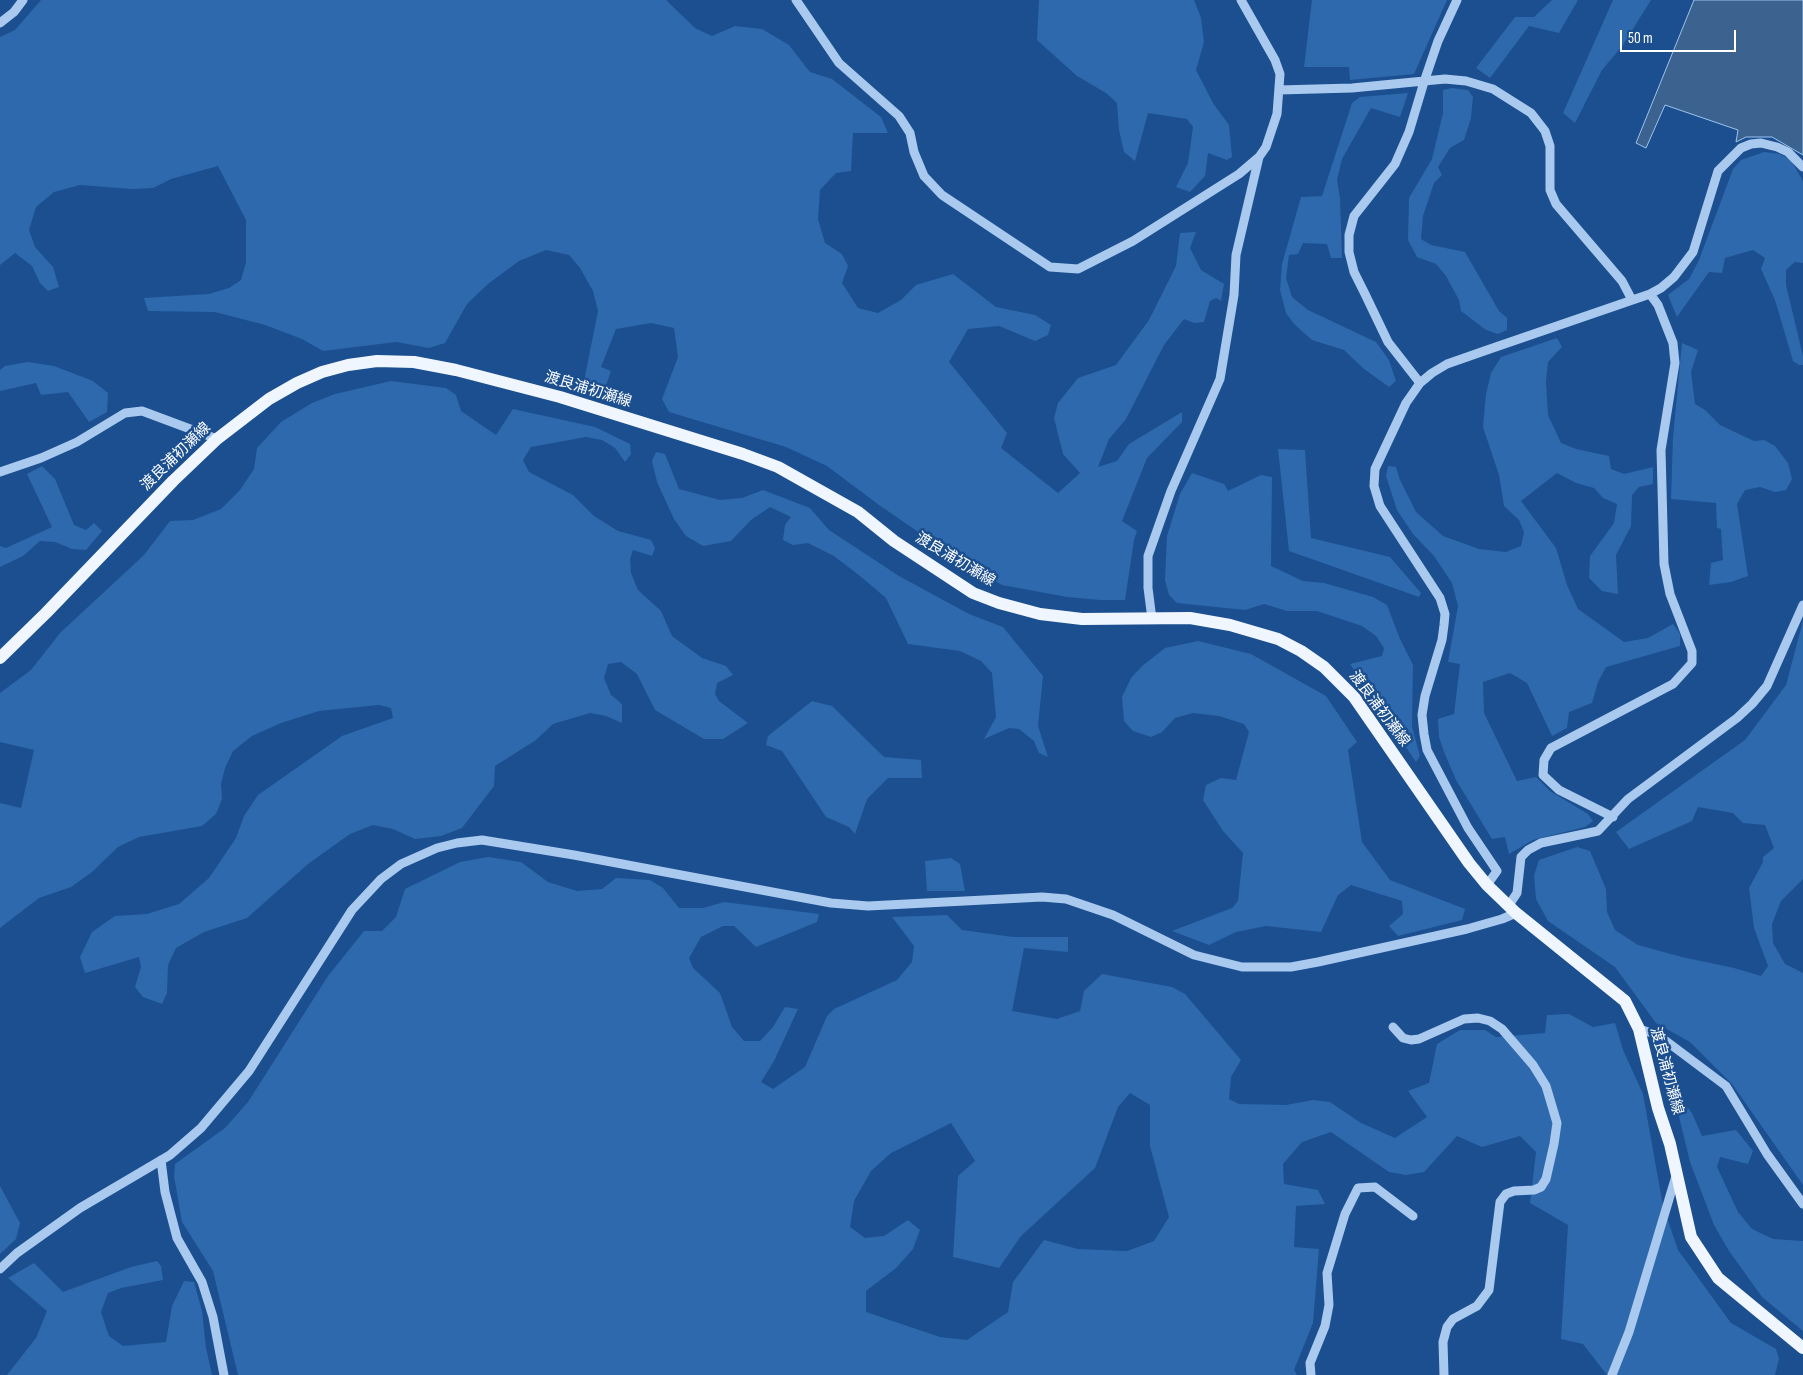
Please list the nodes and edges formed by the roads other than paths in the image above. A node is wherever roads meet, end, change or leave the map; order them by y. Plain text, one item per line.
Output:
1 (22, 0) edge
2 (796, 0) edge
3 (1241, 0) edge
4 (1457, 0) edge
5 (0, 23) edge
6 (1424, 82) junction
7 (1279, 90) junction
8 (1259, 157) junction
9 (1803, 167) edge
10 (1650, 294) junction
11 (1632, 300) junction
12 (1420, 384) junction
13 (217, 439) junction
14 (0, 472) edge
15 (1803, 605) edge
16 (1152, 619) junction
17 (0, 658) edge
18 (1613, 817) junction
19 (1487, 885) junction
20 (1512, 909) junction
21 (1393, 1027) dead end
22 (1639, 1029) junction
23 (162, 1160) junction
24 (1677, 1173) junction
25 (1803, 1204) edge
26 (1413, 1216) dead end
27 (0, 1269) edge
28 (1803, 1348) edge
29 (224, 1375) edge
30 (1311, 1375) edge
31 (1444, 1375) edge
32 (1612, 1375) edge

1 - 5 street
2 - 8 street
3 - 7 street
4 - 6 street
6 - 7 street
6 - 11 street
6 - 12 street
7 - 8 street
8 - 16 street
9 - 10 street
10 - 11 street
10 - 18 street
11 - 12 street
12 - 19 street
13 - 14 street
13 - 16 main road, 渡良浦初瀬線
13 - 17 main road, 渡良浦初瀬線
15 - 18 street
16 - 19 main road, 渡良浦初瀬線
18 - 20 street
19 - 20 main road, 渡良浦初瀬線
20 - 22 main road, 渡良浦初瀬線
20 - 23 street
21 - 31 street
22 - 24 main road, 渡良浦初瀬線
22 - 25 street
23 - 27 street
23 - 29 street
24 - 28 main road, 渡良浦初瀬線
24 - 32 street
26 - 30 street

